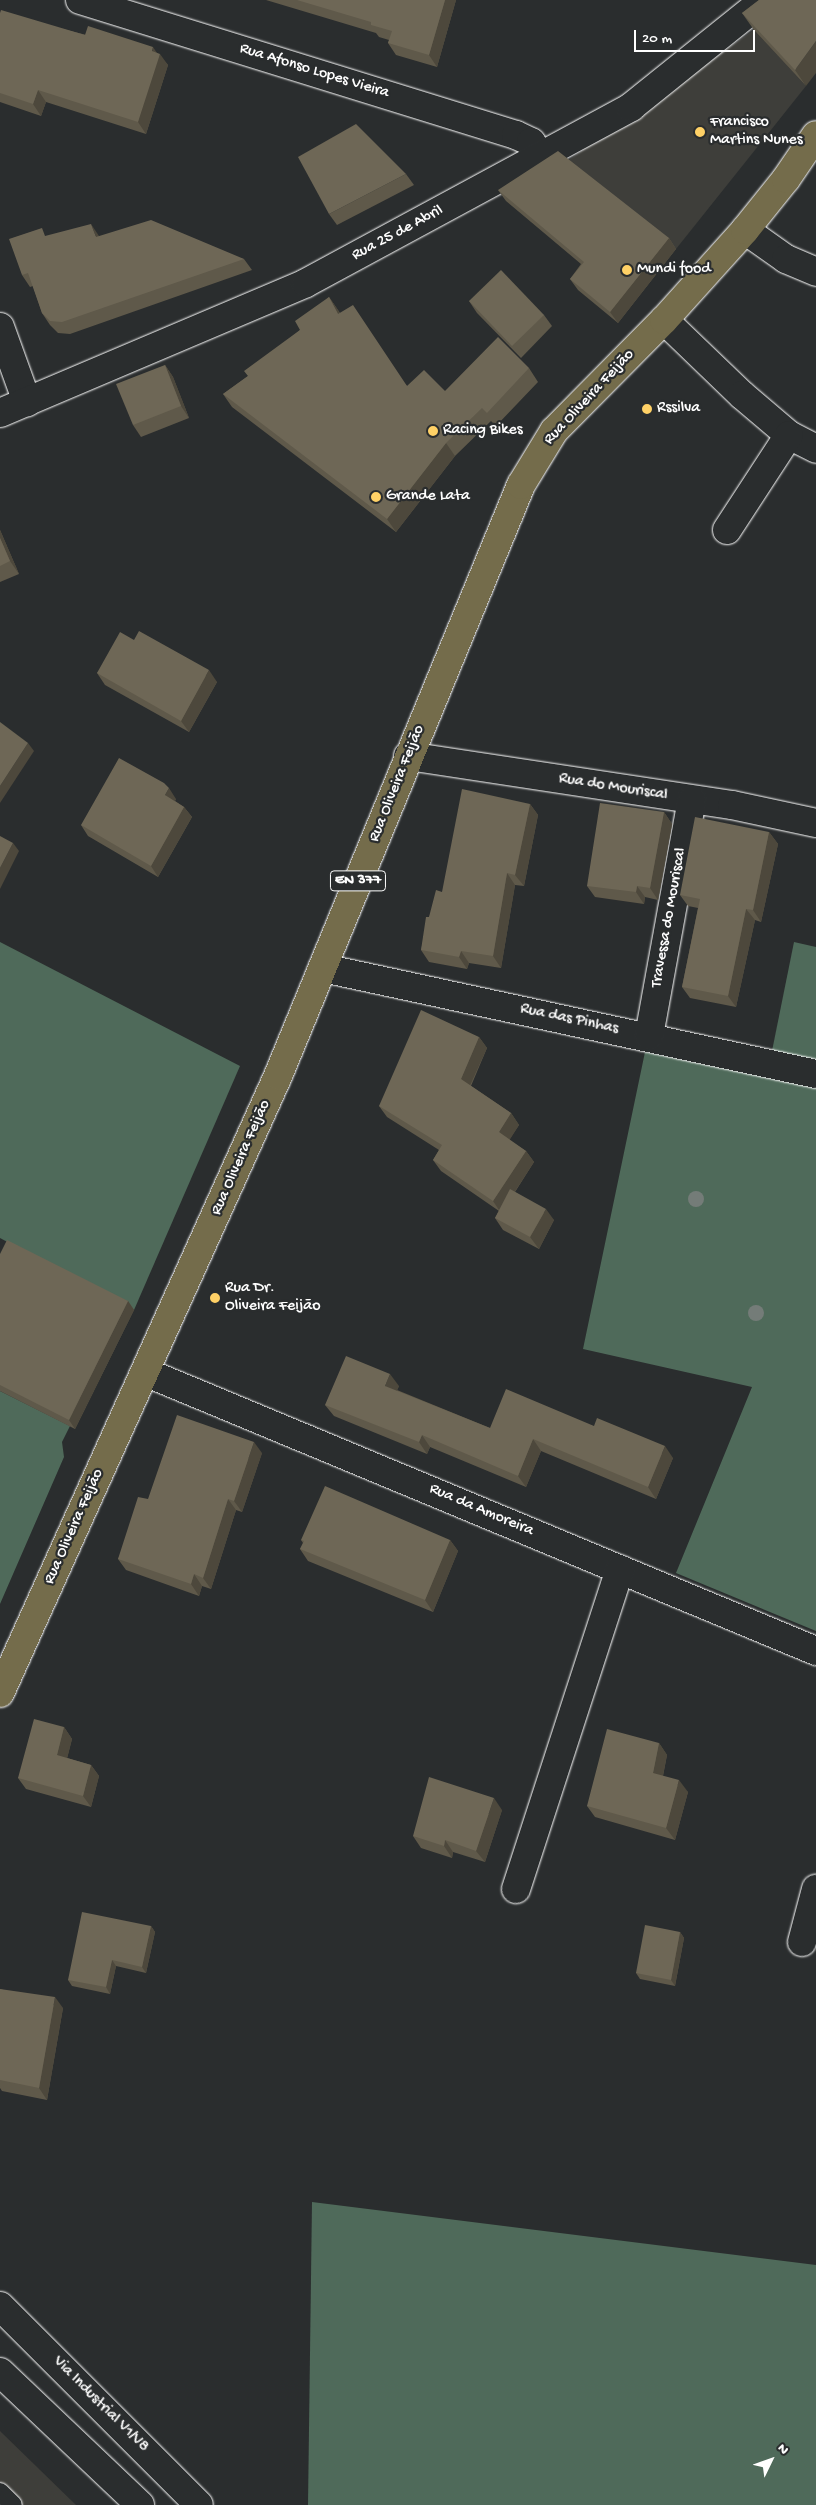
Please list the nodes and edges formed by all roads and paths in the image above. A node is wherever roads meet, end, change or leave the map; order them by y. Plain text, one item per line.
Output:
1 (80, 0) edge
2 (764, 0) edge
3 (816, 135) edge
4 (542, 156) junction
5 (745, 230) junction
6 (816, 272) edge
7 (664, 320) junction
8 (0, 328) edge
9 (27, 402) junction
10 (0, 413) edge
11 (789, 435) junction
12 (816, 449) edge
13 (727, 530) dead end
14 (408, 756) junction
15 (692, 800) junction
16 (816, 822) edge
17 (323, 968) junction
18 (649, 1036) junction
19 (816, 1074) edge
20 (145, 1372) junction
21 (620, 1569) junction
22 (816, 1651) edge
23 (0, 1693) edge
24 (516, 1889) dead end
25 (816, 1890) edge
26 (802, 1942) dead end
27 (0, 2306) edge
28 (0, 2372) edge
29 (0, 2492) edge
30 (13, 2505) edge
31 (140, 2505) edge
32 (200, 2505) edge

1 - 4 street, Rua Afonso Lopes Vieira
2 - 4 street, Rua 25 de Abril
3 - 5 main road, Rua Oliveira Feijão / EN 377
4 - 9 street, Rua 25 de Abril
5 - 6 street
5 - 7 main road, Rua Oliveira Feijão / EN 377
7 - 11 street
7 - 14 main road, Rua Oliveira Feijão / EN 377
8 - 9 street
9 - 10 street, Rua 25 de Abril
11 - 12 street
11 - 13 street
14 - 15 street, Rua do Mouriscal
14 - 17 main road, Rua Oliveira Feijão / EN 377
15 - 16 street, Rua do Mouriscal
15 - 18 street, Travessa do Mouriscal
17 - 18 street, Rua das Pinhas
17 - 20 main road, Rua Oliveira Feijão / EN 377
18 - 19 street, Rua das Pinhas
20 - 21 street, Rua da Amoreira
20 - 23 main road, Rua Oliveira Feijão / EN 377
21 - 22 street, Rua da Amoreira
21 - 24 street
25 - 26 street
27 - 32 street, Via Industrial V1/V8
28 - 31 street
29 - 30 lane

